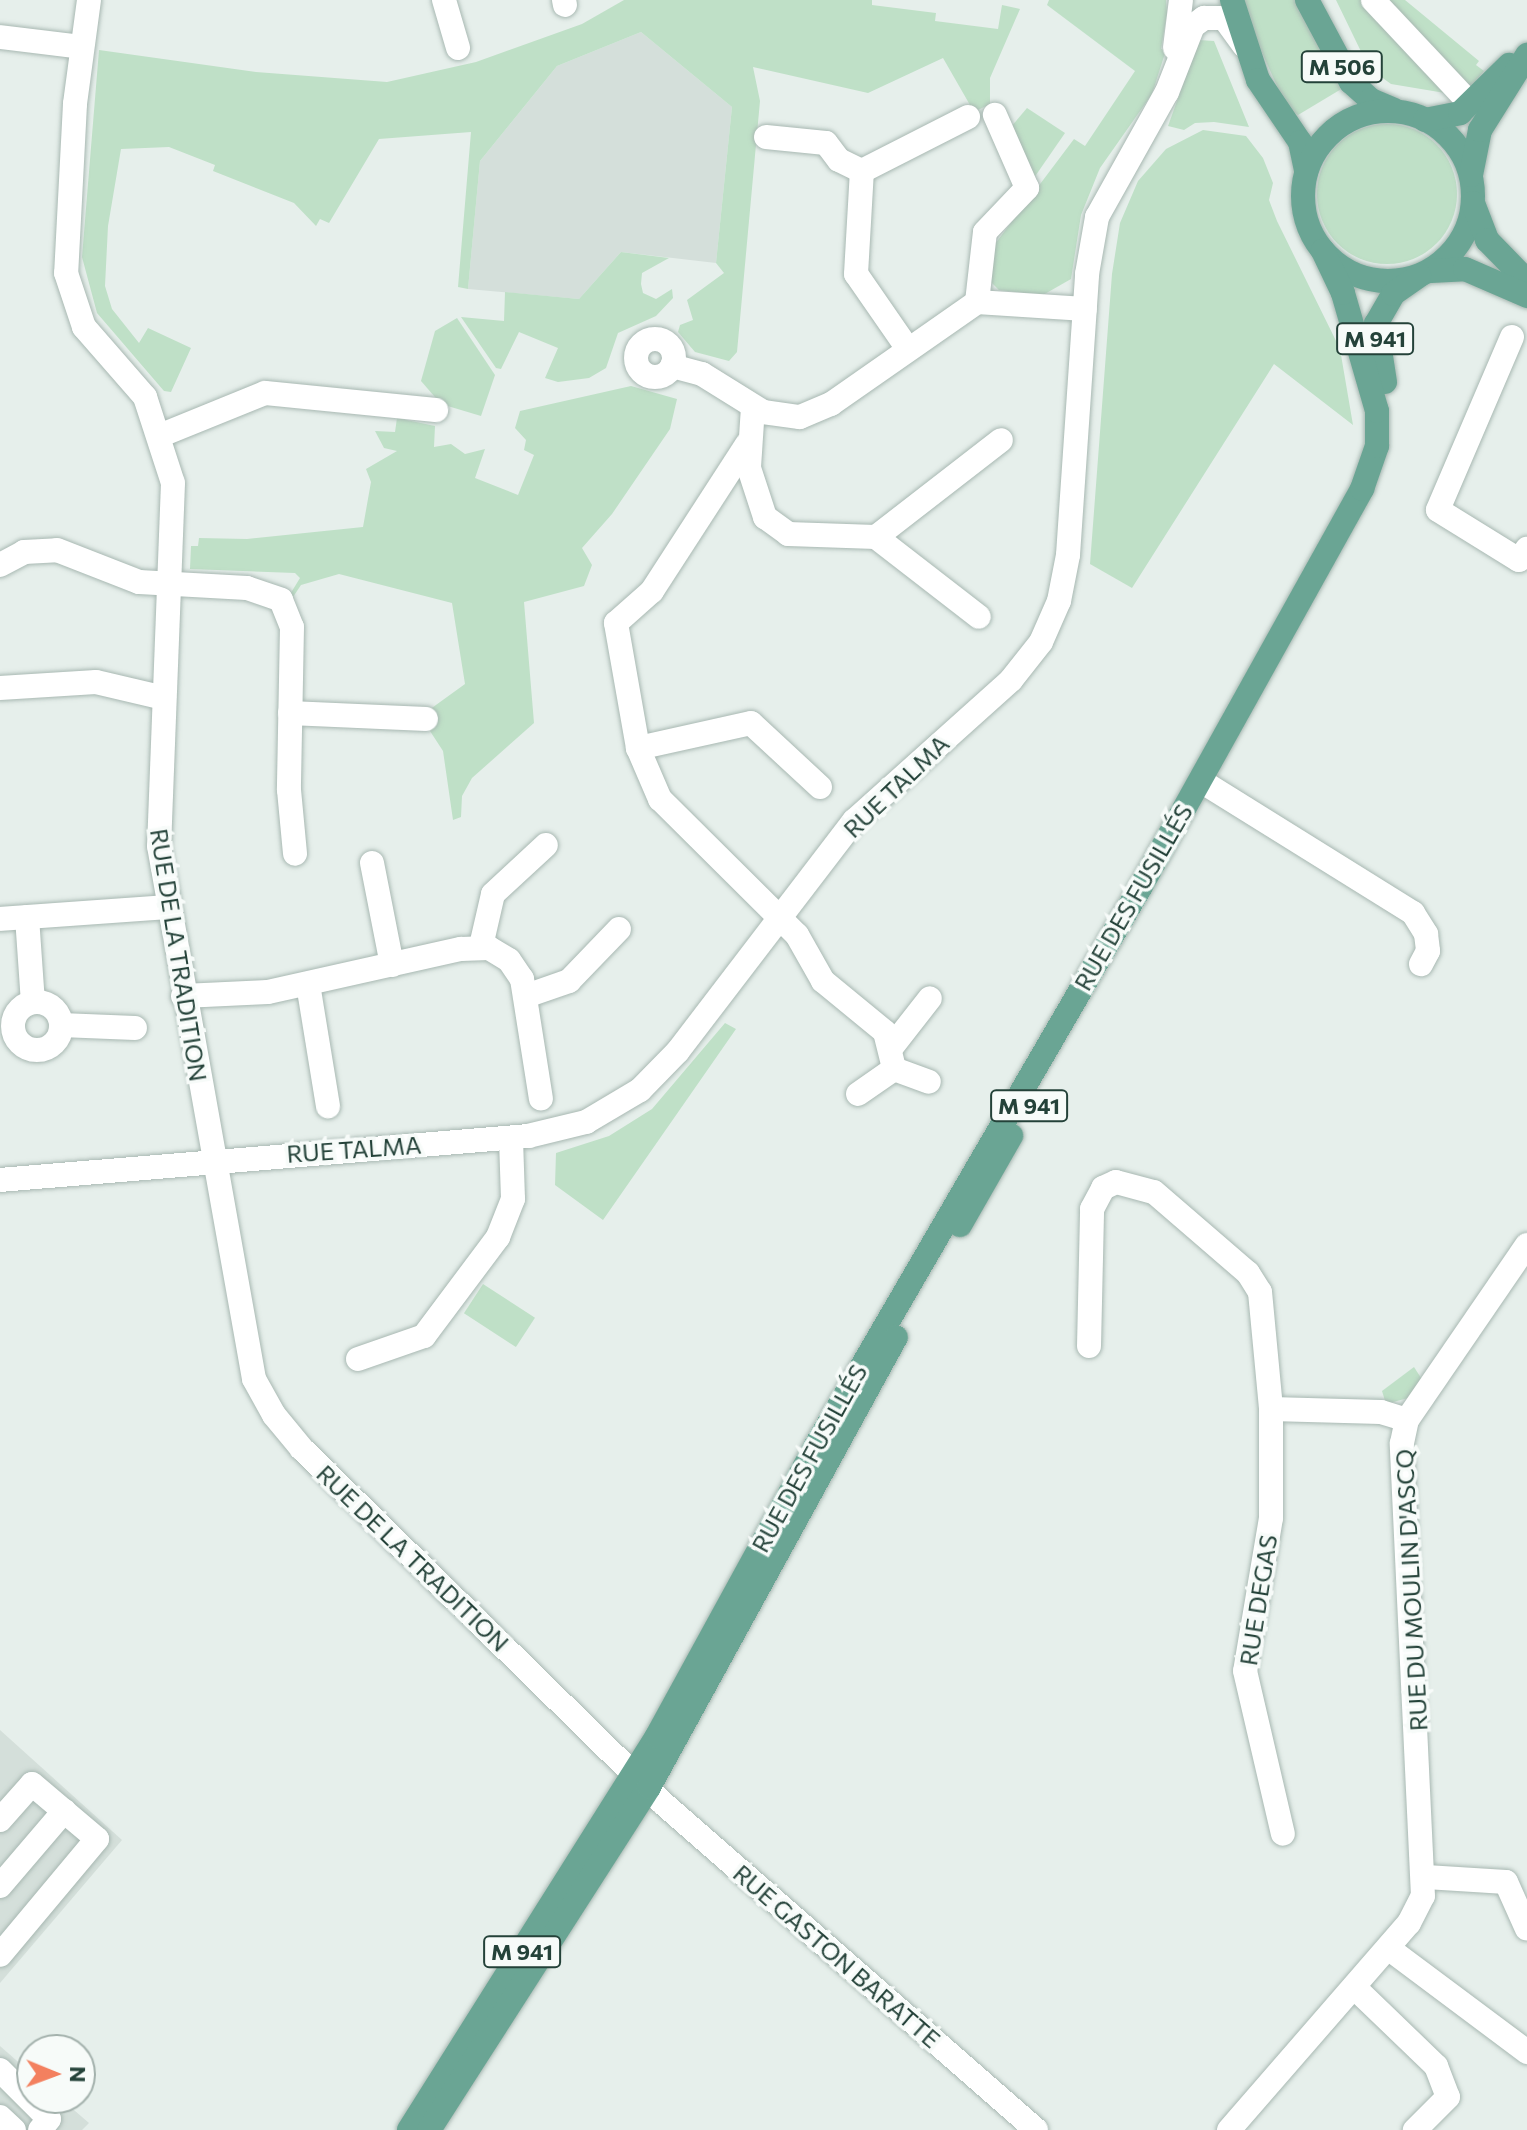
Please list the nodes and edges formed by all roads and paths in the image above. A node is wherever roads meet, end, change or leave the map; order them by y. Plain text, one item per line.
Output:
1 (89, 0) edge
2 (444, 0) edge
3 (1181, 0) edge
4 (1232, 0) edge
5 (1307, 0) edge
6 (1373, 0) edge
7 (0, 37) edge
8 (1527, 41) edge
9 (81, 47) junction
10 (458, 48) dead end
11 (1527, 55) edge
12 (1255, 70) junction
13 (1171, 82) junction
14 (1463, 96) dead end
15 (1400, 112) junction
16 (995, 115) dead end
17 (968, 117) dead end
18 (1425, 120) junction
19 (766, 137) dead end
20 (862, 171) junction
21 (1306, 171) junction
22 (1471, 177) junction
23 (1473, 203) junction
24 (1323, 251) junction
25 (1424, 274) junction
26 (1527, 281) edge
27 (1527, 296) edge
28 (977, 302) junction
29 (1085, 309) junction
30 (1512, 337) dead end
31 (908, 349) junction
32 (672, 366) dead end
33 (753, 407) junction
34 (436, 410) dead end
35 (159, 436) junction
36 (1001, 440) dead end
37 (747, 444) junction
38 (876, 537) junction
39 (1527, 549) edge
40 (0, 565) edge
41 (169, 584) junction
42 (979, 617) dead end
43 (0, 688) edge
44 (164, 698) junction
45 (290, 713) junction
46 (426, 719) dead end
47 (638, 748) junction
48 (1208, 785) junction
49 (820, 787) dead end
50 (546, 845) dead end
51 (295, 854) dead end
52 (372, 863) dead end
53 (167, 907) junction
54 (27, 917) junction
55 (0, 919) edge
56 (780, 919) junction
57 (619, 929) dead end
58 (481, 946) junction
59 (1421, 964) dead end
60 (392, 965) junction
61 (308, 984) junction
62 (183, 996) junction
63 (526, 996) junction
64 (930, 998) dead end
65 (33, 1002) junction
66 (61, 1025) junction
67 (135, 1028) dead end
68 (6, 1033) edge
69 (893, 1058) junction
70 (929, 1082) dead end
71 (858, 1094) dead end
72 (541, 1099) dead end
73 (328, 1106) dead end
74 (511, 1138) junction
75 (211, 1160) junction
76 (0, 1180) edge
77 (1527, 1245) edge
78 (1089, 1346) dead end
79 (358, 1359) dead end
80 (1271, 1409) junction
81 (1407, 1420) junction
82 (641, 1780) junction
83 (64, 1811) junction
84 (0, 1820) edge
85 (1283, 1834) dead end
86 (1426, 1877) junction
87 (0, 1886) edge
88 (1527, 1929) edge
89 (1388, 1948) junction
90 (0, 1955) edge
91 (1354, 1987) junction
92 (1527, 2052) edge
93 (0, 2070) edge
94 (0, 2117) edge
95 (14, 2130) edge
96 (40, 2130) edge
97 (409, 2130) edge
98 (429, 2130) edge
99 (1036, 2130) edge
100 (1229, 2130) edge
101 (1415, 2130) edge

1 - 9 street, RUE DE LA TRADITION
2 - 10 street
3 - 13 street, RUE TALMA
4 - 12 main road, M 506
5 - 15 main road, M 506
6 - 14 street
7 - 9 street
8 - 18 main road
9 - 35 street, RUE DE LA TRADITION
11 - 22 main road
12 - 13 street, RUE TALMA
12 - 21 main road, M 506
13 - 29 street, RUE TALMA
15 - 18 main road
15 - 21 main road
16 - 28 street
17 - 20 street
18 - 22 main road
19 - 20 street
20 - 31 street
21 - 24 main road
22 - 23 main road
23 - 25 main road
23 - 26 main road
24 - 25 main road
24 - 48 main road, RUE DES FUSILLÉS / M 941
25 - 27 main road
25 - 48 main road, RUE DES FUSILLÉS / M 941
28 - 29 street
28 - 31 street
29 - 56 street, RUE TALMA
30 - 39 street
31 - 33 street
32 - 33 street
33 - 37 street
34 - 35 street
35 - 41 street, RUE DE LA TRADITION
36 - 38 street
37 - 38 street
37 - 47 street
38 - 42 street
40 - 41 street
41 - 44 street, RUE DE LA TRADITION
41 - 45 street
43 - 44 street
44 - 53 street, RUE DE LA TRADITION
45 - 46 street
45 - 51 street
47 - 49 street
47 - 56 street
48 - 59 street, RUE DES FUSILLÉS
48 - 82 main road, RUE DES FUSILLÉS / M 941
50 - 58 street
52 - 60 street
53 - 54 street
53 - 62 street, RUE DE LA TRADITION
54 - 55 street
54 - 65 street
56 - 69 street
56 - 74 street, RUE TALMA
57 - 63 street
58 - 60 street
58 - 63 street
60 - 61 street
61 - 62 street
61 - 73 street
62 - 75 street, RUE DE LA TRADITION
63 - 72 street
64 - 69 street
65 - 66 street
65 - 68 street
66 - 67 street
66 - 68 street
69 - 70 street
69 - 71 street
74 - 75 street, RUE TALMA
74 - 79 street
75 - 76 street, RUE TALMA
75 - 82 street, RUE DE LA TRADITION
77 - 81 street, RUE DU MOULIN D'ASCQ
78 - 80 street, RUE DEGAS
80 - 81 street
80 - 85 street, RUE DEGAS
81 - 86 street, RUE DU MOULIN D'ASCQ
82 - 97 main road, RUE DES FUSILLÉS / M 941
82 - 98 main road, RUE DES FUSILLÉS / M 941
82 - 99 street, RUE GASTON BARATTE
83 - 84 street
83 - 87 street
83 - 90 street
86 - 88 street
86 - 89 street, RUE DU MOULIN D'ASCQ
89 - 91 street, RUE DU MOULIN D'ASCQ
89 - 92 street
91 - 100 street, RUE DU MOULIN D'ASCQ
91 - 101 street
93 - 96 street
94 - 95 street

